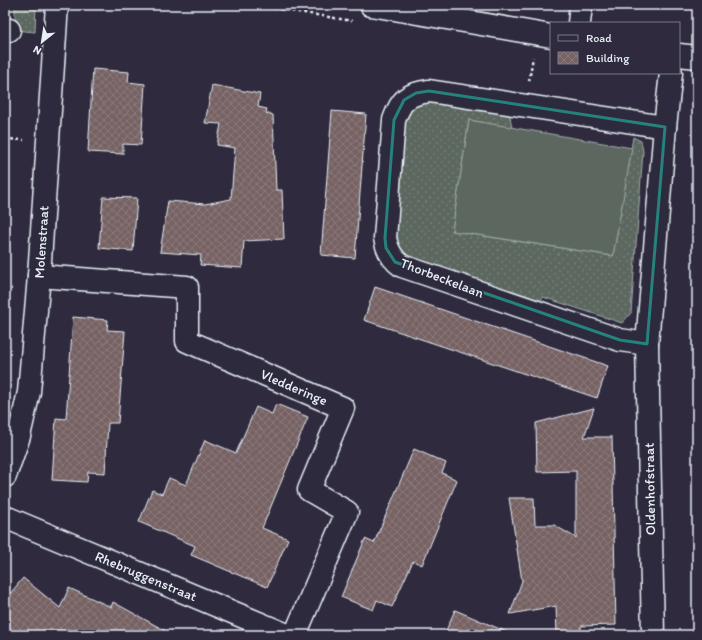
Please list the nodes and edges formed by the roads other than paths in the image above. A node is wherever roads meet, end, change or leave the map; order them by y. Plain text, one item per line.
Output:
1 (56, 5) edge
2 (371, 5) edge
3 (581, 5) edge
4 (579, 22) edge
5 (550, 36) edge
6 (680, 55) edge
7 (697, 57) edge
8 (671, 74) edge
9 (665, 126) junction
10 (39, 276) junction
11 (647, 344) junction
12 (5, 476) edge
13 (5, 517) edge
14 (287, 635) edge
15 (295, 635) edge
16 (653, 635) edge

1 - 10 street, Molenstraat
2 - 5 street
3 - 4 street
6 - 7 street
8 - 9 street
9 - 11 street
9 - 11 street, Thorbeckelaan
10 - 12 street, Molenstraat
10 - 15 street, Vledderinge
11 - 16 street, Oldenhofstraat
13 - 14 street, Rhebruggenstraat

